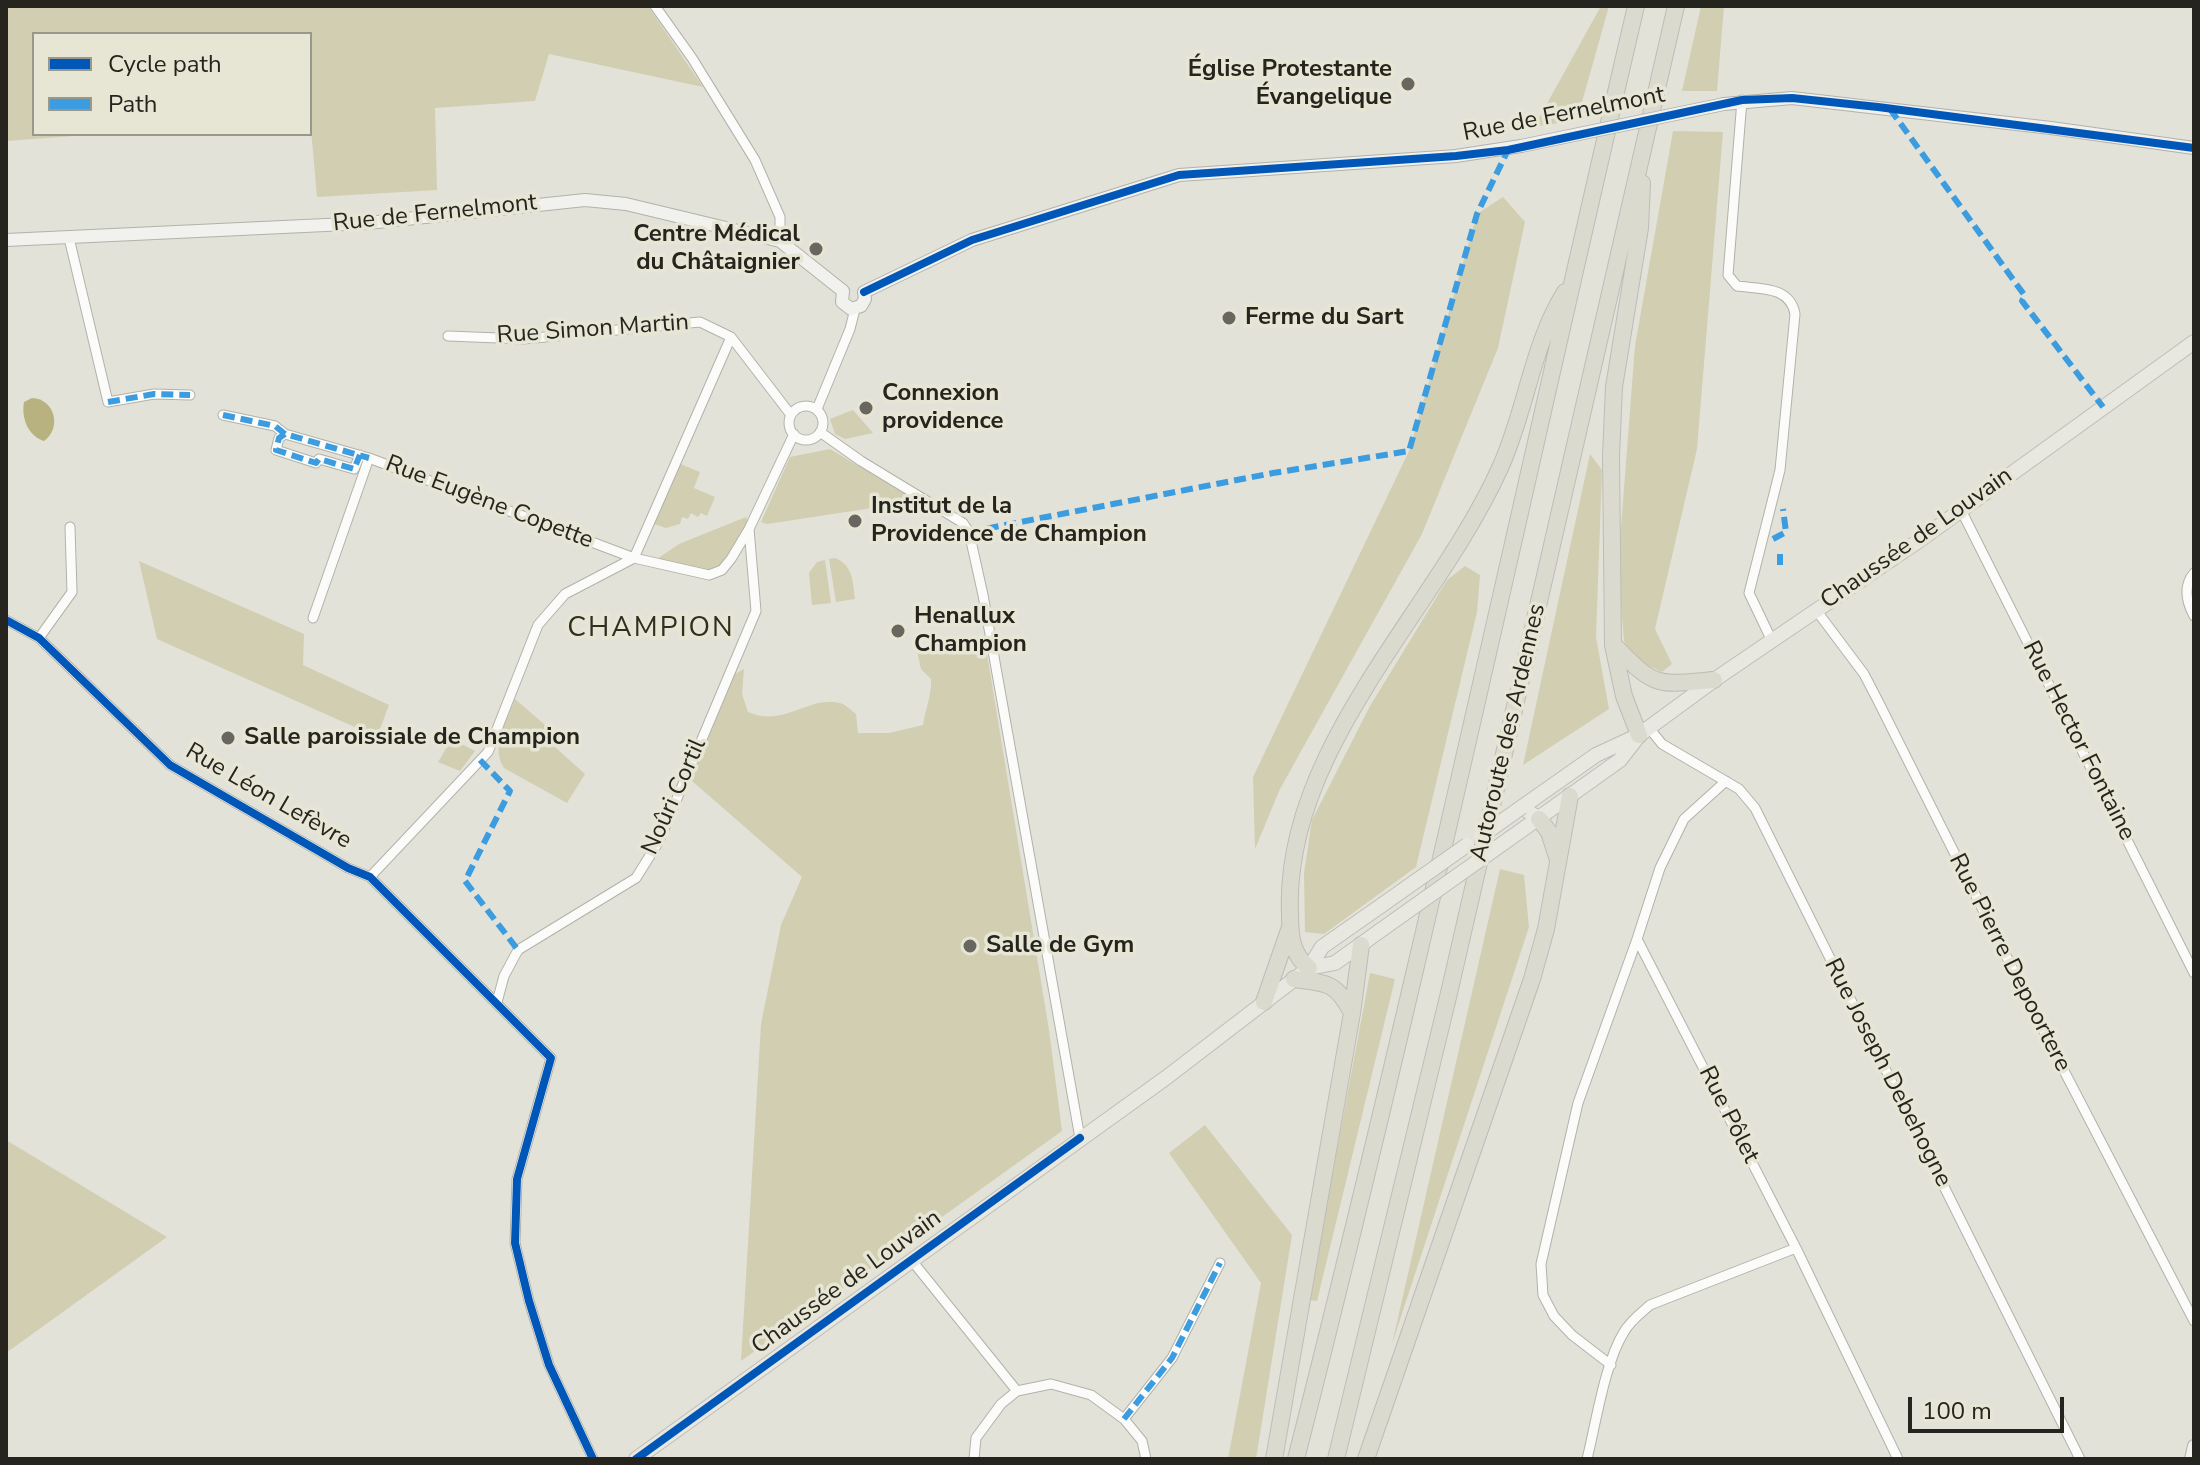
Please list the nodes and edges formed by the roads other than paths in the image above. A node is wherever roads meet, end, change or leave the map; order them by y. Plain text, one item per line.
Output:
1 (655, 6) edge
2 (1636, 6) edge
3 (1676, 6) edge
4 (1742, 100) junction
5 (1644, 143) junction
6 (2194, 148) edge
7 (69, 238) junction
8 (6, 240) edge
9 (780, 241) junction
10 (1572, 280) junction
11 (843, 291) junction
12 (864, 292) junction
13 (855, 309) junction
14 (448, 336) dead end
15 (731, 337) junction
16 (2194, 342) edge
17 (190, 395) dead end
18 (817, 409) junction
19 (223, 415) dead end
20 (791, 415) junction
21 (820, 432) junction
22 (285, 434) junction
23 (794, 434) junction
24 (365, 457) junction
25 (1961, 510) junction
26 (70, 527) dead end
27 (749, 529) junction
28 (634, 558) junction
29 (2194, 573) edge
30 (1816, 610) junction
31 (2194, 616) edge
32 (313, 618) dead end
33 (6, 620) edge
34 (39, 638) junction
35 (1772, 641) junction
36 (1613, 645) junction
37 (1714, 680) junction
38 (1644, 732) junction
39 (1726, 781) junction
40 (1570, 796) junction
41 (1522, 807) junction
42 (1539, 819) junction
43 (1557, 858) junction
44 (370, 877) junction
45 (1382, 905) junction
46 (1290, 926) junction
47 (1637, 939) junction
48 (1361, 945) junction
49 (1309, 968) junction
50 (2194, 973) edge
51 (1294, 979) junction
52 (497, 1002) junction
53 (1264, 1002) junction
54 (1352, 1013) junction
55 (1080, 1138) junction
56 (1796, 1248) junction
57 (913, 1262) junction
58 (1220, 1263) dead end
59 (2194, 1321) edge
60 (1611, 1365) junction
61 (1017, 1391) junction
62 (1124, 1419) junction
63 (2194, 1446) edge
64 (593, 1459) edge
65 (636, 1459) edge
66 (974, 1459) edge
67 (1146, 1459) edge
68 (1274, 1459) edge
69 (1296, 1459) edge
70 (1336, 1459) edge
71 (1366, 1459) edge
72 (1587, 1459) edge
73 (1898, 1459) edge
74 (2080, 1459) edge
75 (2191, 1459) edge

1 - 9 street
2 - 10 highway, Autoroute des Ardennes
3 - 5 highway, Autoroute des Ardennes
4 - 6 street, Rue de Fernelmont
4 - 12 street, Rue de Fernelmont, bridge
4 - 35 street
5 - 36 highway
5 - 70 highway, Autoroute des Ardennes
7 - 8 street, Rue de Fernelmont
7 - 9 street, Rue de Fernelmont
7 - 17 street
9 - 11 street, Rue de Fernelmont
10 - 46 highway
10 - 69 highway, Autoroute des Ardennes
11 - 12 street, Rue de Fernelmont
11 - 13 street, Rue de Fernelmont
12 - 13 street
13 - 18 street
14 - 15 street, Rue Simon Martin
15 - 20 street
15 - 28 street
16 - 25 main road, Chaussée de Louvain
18 - 20 street
18 - 21 street
19 - 22 street
20 - 23 street
21 - 23 street
21 - 55 street
22 - 24 street
22 - 24 street
23 - 27 street, Rue Eugène Copette
24 - 28 street, Rue Eugène Copette
24 - 32 street, Rue Eugène Copette
25 - 30 main road, Chaussée de Louvain
25 - 50 street, Rue Hector Fontaine
26 - 34 street
27 - 28 street, Rue Eugène Copette
27 - 52 street, Noûri Cortil
28 - 44 street
29 - 31 street
30 - 35 main road, Chaussée de Louvain
30 - 59 street, Rue Pierre Depoortere
33 - 34 street, Rue Léon Lefèvre
34 - 44 street, Rue Léon Lefèvre
35 - 37 main road, Chaussée de Louvain
36 - 37 highway
36 - 38 highway
37 - 38 main road, Chaussée de Louvain
38 - 39 street, Rue Joseph Debehogne
38 - 40 main road, Chaussée de Louvain
38 - 41 main road, Chaussée de Louvain
39 - 47 street
39 - 74 street, Rue Joseph Debehogne
40 - 42 main road, Chaussée de Louvain
40 - 43 highway
41 - 42 main road
41 - 45 main road, Chaussée de Louvain, bridge
42 - 43 highway
42 - 48 main road, Chaussée de Louvain, bridge
43 - 71 highway
44 - 52 street, Rue Léon Lefèvre
45 - 48 main road
45 - 49 main road, Chaussée de Louvain
46 - 49 highway
46 - 53 highway
47 - 56 street, Rue Pôlet
47 - 60 street
48 - 49 main road, Chaussée de Louvain
48 - 54 highway
49 - 51 main road, Chaussée de Louvain
51 - 53 main road, Chaussée de Louvain
51 - 54 highway
52 - 64 street, Rue Léon Lefèvre
53 - 55 main road, Chaussée de Louvain
54 - 68 highway
55 - 57 main road, Chaussée de Louvain
56 - 60 street
56 - 73 street, Rue Pôlet
57 - 61 street
57 - 65 main road, Chaussée de Louvain
58 - 62 street
60 - 72 street
61 - 62 street
61 - 66 street
62 - 67 street
63 - 75 street

